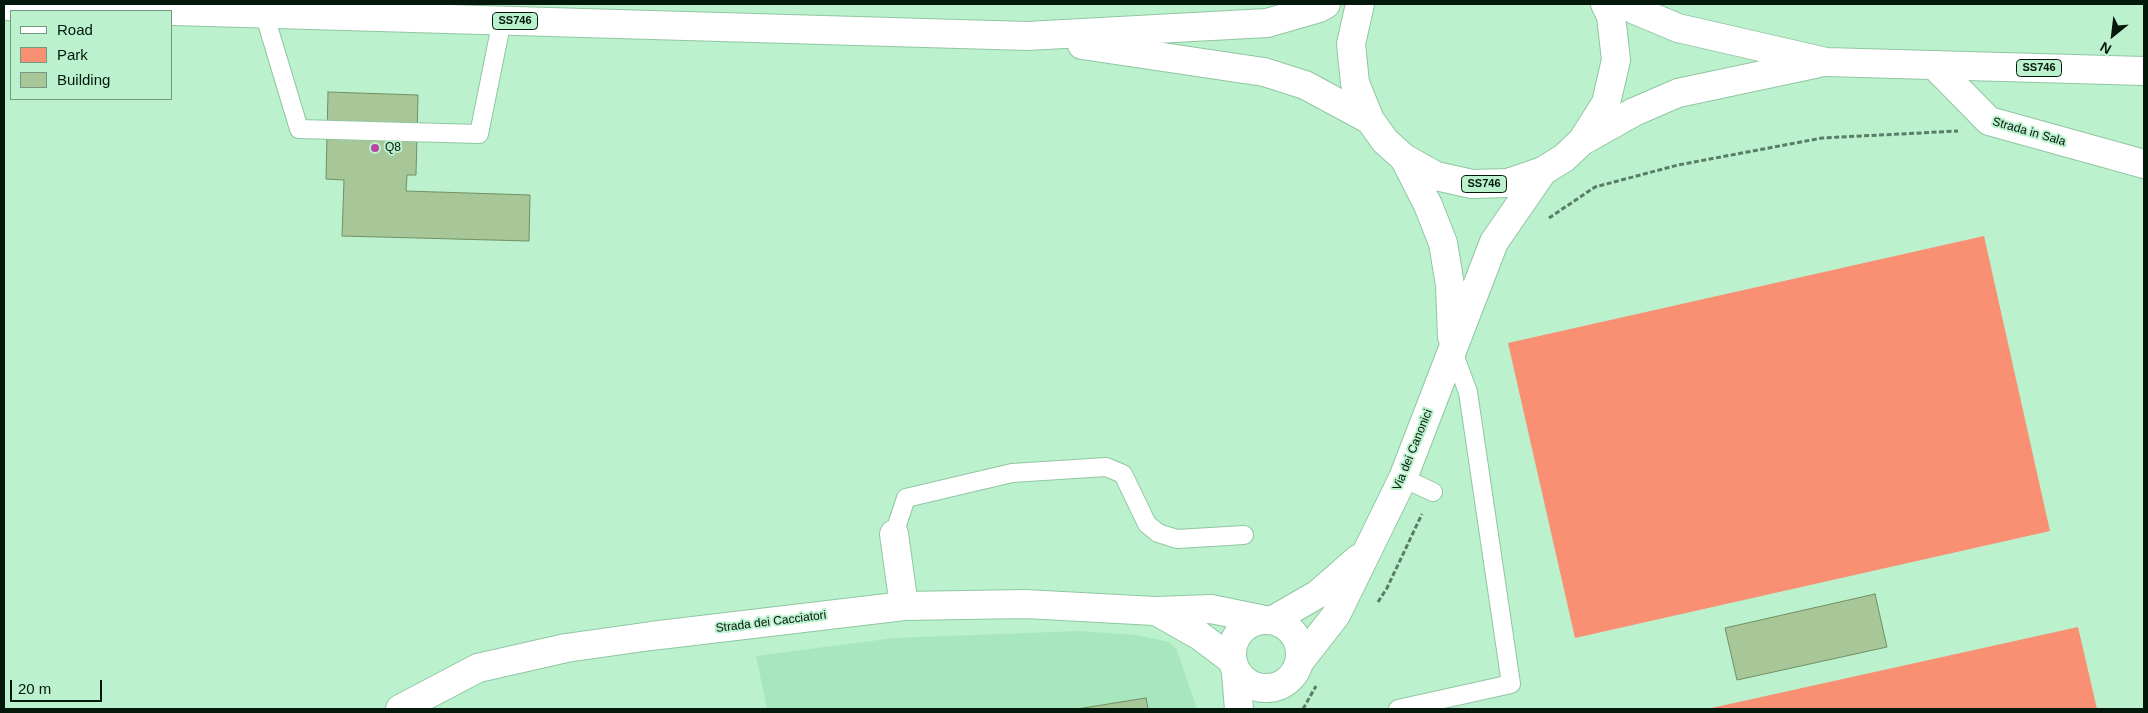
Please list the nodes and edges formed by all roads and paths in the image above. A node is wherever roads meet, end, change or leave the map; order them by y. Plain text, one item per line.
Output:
1 (1326, 4) edge
2 (1360, 4) edge
3 (1605, 4) edge
4 (1627, 4) edge
5 (4, 6) edge
6 (153, 10) edge
7 (172, 11) edge
8 (465, 12) edge
9 (264, 13) junction
10 (502, 20) junction
11 (1027, 36) junction
12 (1826, 62) junction
13 (1934, 65) junction
14 (2144, 71) edge
15 (1370, 120) junction
16 (1989, 122) junction
17 (1582, 141) junction
18 (1404, 158) junction
19 (2144, 164) edge
20 (1543, 171) junction
21 (1542, 222) dead end
22 (1452, 349) junction
23 (1403, 478) junction
24 (1433, 492) dead end
25 (894, 534) joint
26 (1244, 535) dead end
27 (1368, 549) junction
28 (904, 606) junction
29 (1155, 611) junction
30 (1266, 620) junction
31 (1300, 661) junction
32 (1234, 667) junction
33 (1285, 683) junction
34 (400, 709) edge
35 (1239, 709) edge
36 (1278, 709) edge
37 (1398, 709) edge

1 - 11 main road, SS746
2 - 15 main road, SS746
3 - 17 main road, SS746
4 - 12 main road, SS746
5 - 6 main road, SS746
7 - 9 main road, SS746
8 - 9 main road, SS746
8 - 10 main road, SS746
9 - 10 lane
10 - 11 main road, SS746
11 - 15 main road, SS746
12 - 13 main road, SS746
12 - 17 main road, SS746
13 - 14 main road, SS746
13 - 16 main road, Strada in Sala
15 - 18 main road, SS746
16 - 19 main road, Strada in Sala
16 - 21 path
17 - 20 main road, SS746
18 - 20 main road, SS746
18 - 22 main road, Via dei Canonici
20 - 22 main road, Via dei Canonici
22 - 23 main road, Via dei Canonici
22 - 37 lane
23 - 24 lane
23 - 27 main road, Via dei Canonici
25 - 26 lane
25 - 28 main road
27 - 30 main road, Via dei Canonici
27 - 31 main road, Via dei Canonici
28 - 29 main road, Strada dei Cacciatori
28 - 34 main road, Strada dei Cacciatori
29 - 30 main road, Strada dei Cacciatori
29 - 32 main road, Strada dei Cacciatori
30 - 31 main road
30 - 32 main road, Via dei Canonici
31 - 33 main road, Via dei Canonici
32 - 33 main road
32 - 35 main road, Via dei Canonici
33 - 36 main road, Via dei Canonici

